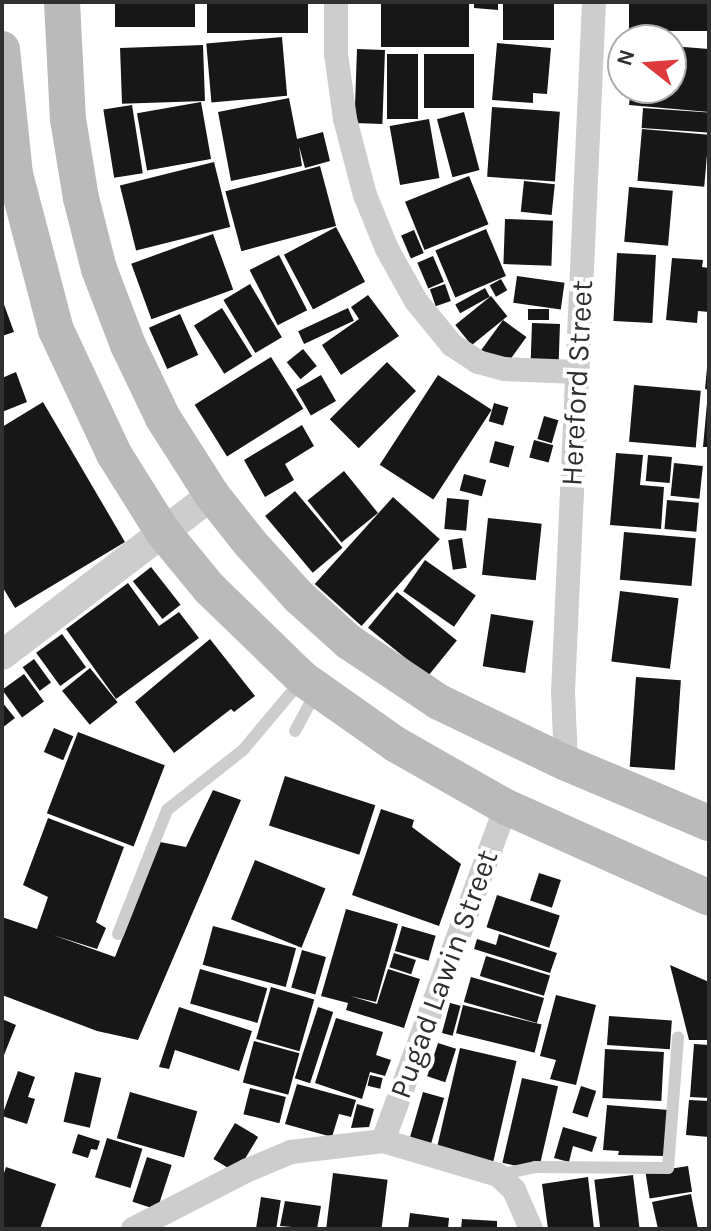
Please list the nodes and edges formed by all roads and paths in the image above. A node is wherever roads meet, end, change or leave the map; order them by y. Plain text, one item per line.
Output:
1 (62, 2) edge
2 (336, 2) edge
3 (594, 2) edge
4 (2, 49) edge
5 (577, 372) junction
6 (212, 495) junction
7 (163, 532) junction
8 (2, 655) edge
9 (310, 684) junction
10 (295, 731) dead end
11 (566, 763) junction
12 (506, 807) junction
13 (695, 817) edge
14 (709, 898) edge
15 (118, 934) dead end
16 (678, 1037) dead end
17 (383, 1141) junction
18 (498, 1175) junction
19 (133, 1229) edge
20 (531, 1229) edge

1 - 6 main road
2 - 5 street
3 - 5 street, Hereford Street
4 - 7 main road
5 - 11 street, Hereford Street
6 - 7 street
6 - 11 main road
7 - 8 street
7 - 9 main road
9 - 10 lane
9 - 12 main road
9 - 15 lane
11 - 13 main road
12 - 14 main road
12 - 17 street, Pugad Lawin Street
16 - 18 lane
17 - 18 street
17 - 19 street
18 - 20 street

